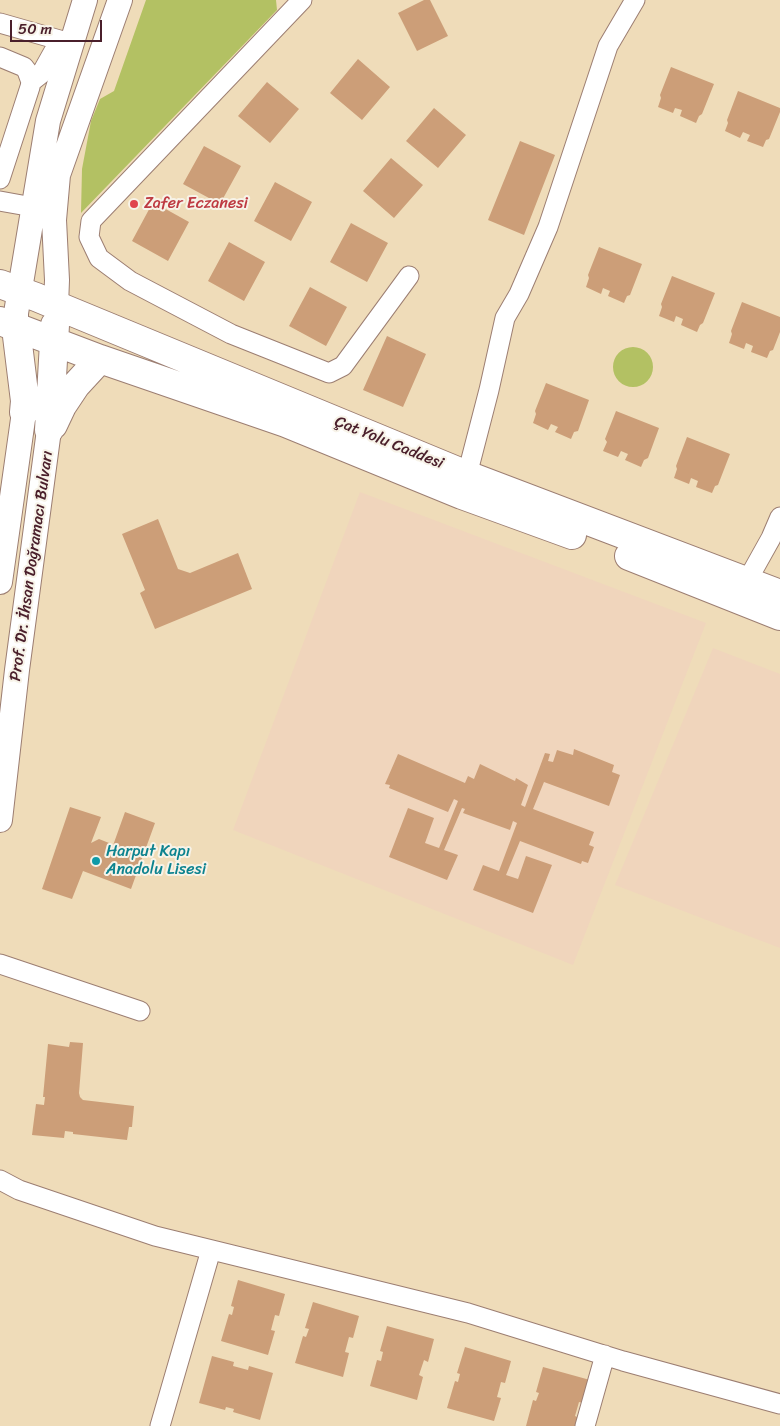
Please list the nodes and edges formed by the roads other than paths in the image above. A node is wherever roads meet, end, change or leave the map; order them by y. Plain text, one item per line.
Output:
1 (85, 0) edge
2 (120, 0) edge
3 (302, 0) edge
4 (635, 0) edge
5 (0, 23) edge
6 (65, 42) junction
7 (0, 57) edge
8 (31, 82) junction
9 (0, 179) edge
10 (0, 200) edge
11 (34, 208) junction
12 (409, 276) dead end
13 (10, 287) edge
14 (56, 306) junction
15 (8, 324) edge
16 (54, 342) junction
17 (100, 359) junction
18 (0, 362) edge
19 (24, 412) junction
20 (49, 430) junction
21 (467, 475) junction
22 (780, 517) edge
23 (747, 581) junction
24 (0, 582) edge
25 (780, 594) edge
26 (780, 616) edge
27 (0, 820) edge
28 (0, 964) edge
29 (140, 1011) dead end
30 (0, 1180) edge
31 (9, 1189) edge
32 (211, 1250) junction
33 (605, 1355) junction
34 (780, 1404) edge
35 (160, 1426) edge
36 (585, 1426) edge

1 - 6 main road
2 - 14 main road
3 - 12 street
4 - 21 street
5 - 6 street
6 - 8 street
6 - 11 main road
7 - 8 street
8 - 9 street
10 - 11 street
11 - 13 main road
13 - 14 highway, Çat Yolu Caddesi
13 - 15 main road
14 - 16 highway
14 - 21 highway, Çat Yolu Caddesi
15 - 16 highway, Çat Yolu Caddesi
15 - 19 highway
16 - 17 highway, Çat Yolu Caddesi
16 - 20 highway
17 - 20 highway
17 - 26 highway, Çat Yolu Caddesi
18 - 19 highway
19 - 24 main road, Prof. Dr. İhsan Doğramacı Bulvarı
20 - 27 main road, Prof. Dr. İhsan Doğramacı Bulvarı
21 - 23 highway, Çat Yolu Caddesi
22 - 23 street
23 - 25 highway, Çat Yolu Caddesi
28 - 29 street
30 - 31 street
31 - 32 street
32 - 33 street
32 - 35 street
33 - 34 street
33 - 36 street

